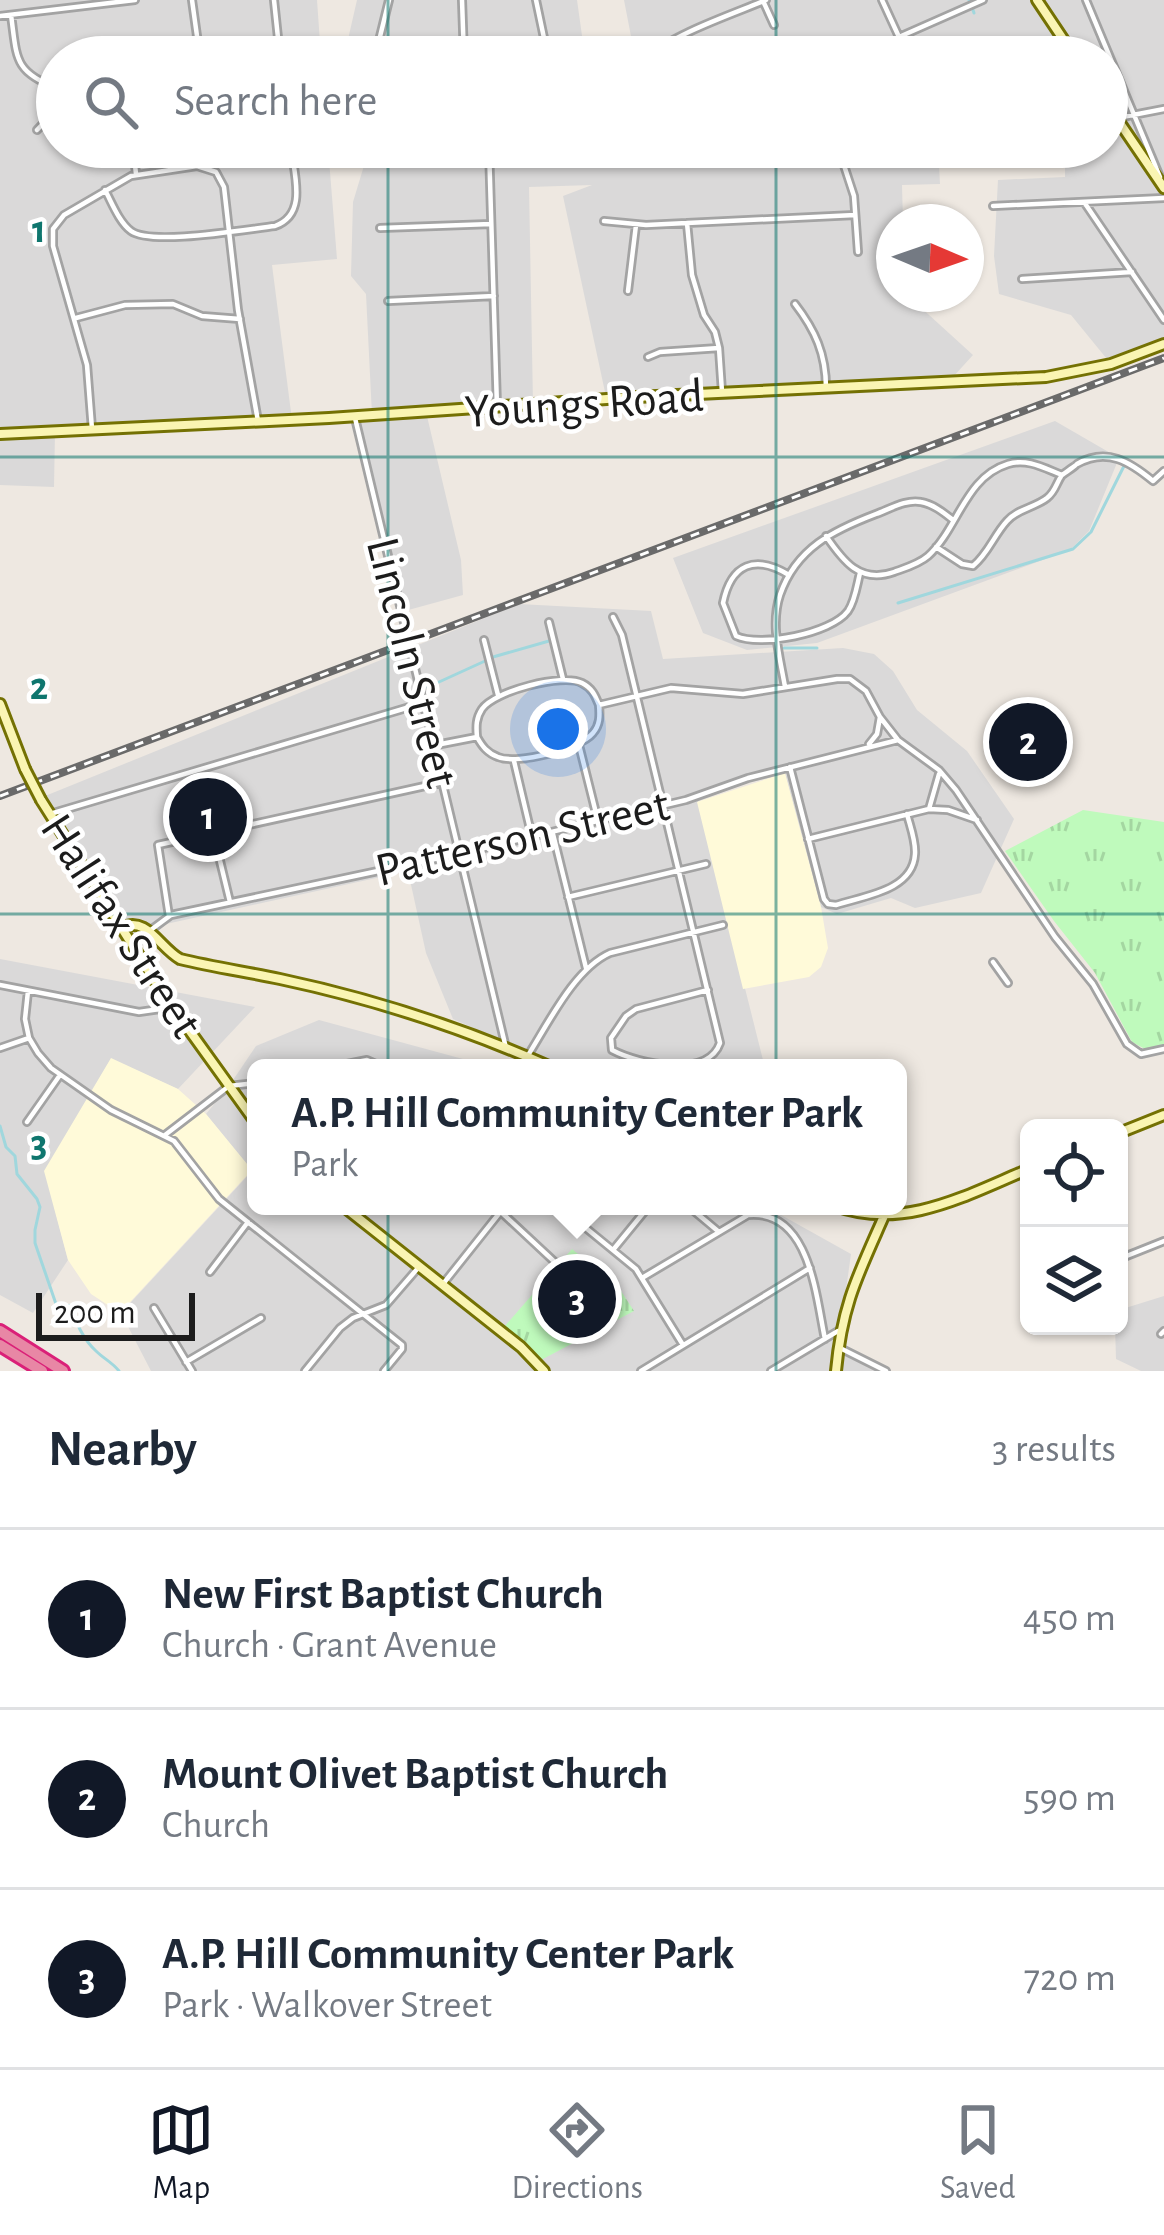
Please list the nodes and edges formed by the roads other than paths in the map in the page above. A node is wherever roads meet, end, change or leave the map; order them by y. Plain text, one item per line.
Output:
1 (135, 0) edge
2 (192, 0) edge
3 (274, 0) edge
4 (388, 0) edge
5 (462, 0) edge
6 (536, 0) edge
7 (764, 0) edge
8 (882, 0) edge
9 (983, 0) edge
10 (1037, 0) edge
11 (1086, 0) edge
12 (11, 15) junction
13 (0, 16) edge
14 (774, 25) dead end
15 (197, 36) edge
16 (278, 36) edge
17 (380, 36) edge
18 (463, 36) edge
19 (544, 36) edge
20 (682, 36) edge
21 (899, 36) edge
22 (901, 36) edge
23 (1062, 36) edge
24 (1101, 36) edge
25 (36, 80) edge
26 (1128, 99) edge
27 (1164, 109) edge
28 (1135, 116) junction
29 (1128, 117) edge
30 (1128, 140) edge
31 (135, 168) edge
32 (182, 168) edge
33 (207, 168) edge
34 (293, 168) edge
35 (490, 168) edge
36 (845, 168) edge
37 (136, 174) junction
38 (1164, 188) edge
39 (105, 190) junction
40 (1164, 198) edge
41 (1084, 202) junction
42 (993, 206) dead end
43 (856, 215) junction
44 (604, 221) dead end
45 (491, 224) junction
46 (688, 224) junction
47 (636, 225) junction
48 (380, 228) dead end
49 (229, 231) junction
50 (858, 252) dead end
51 (1132, 272) junction
52 (1022, 279) dead end
53 (628, 291) dead end
54 (494, 296) junction
55 (388, 301) dead end
56 (795, 304) dead end
57 (75, 318) junction
58 (240, 319) junction
59 (1164, 320) edge
60 (1164, 344) edge
61 (719, 348) junction
62 (648, 357) dead end
63 (826, 388) junction
64 (722, 393) junction
65 (497, 407) junction
66 (355, 417) junction
67 (258, 422) junction
68 (92, 429) junction
69 (0, 434) edge
70 (1164, 471) edge
71 (1062, 475) junction
72 (953, 520) junction
73 (826, 536) junction
74 (936, 547) junction
75 (860, 573) junction
76 (789, 575) junction
77 (613, 617) dead end
78 (549, 622) dead end
79 (777, 637) junction
80 (484, 640) dead end
81 (563, 679) junction
82 (785, 687) junction
83 (498, 695) junction
84 (637, 696) junction
85 (424, 703) junction
86 (0, 704) edge
87 (599, 705) junction
88 (880, 717) junction
89 (3, 719) edge
90 (477, 736) junction
91 (898, 740) junction
92 (579, 744) junction
93 (435, 746) junction
94 (865, 748) junction
95 (513, 760) junction
96 (790, 767) junction
97 (939, 770) junction
98 (443, 782) junction
99 (663, 805) junction
100 (929, 809) junction
101 (50, 814) junction
102 (907, 814) junction
103 (976, 820) junction
104 (598, 821) junction
105 (214, 832) junction
106 (553, 832) junction
107 (532, 837) junction
108 (808, 839) junction
109 (460, 853) junction
110 (706, 864) dead end
111 (679, 870) junction
112 (568, 897) junction
113 (230, 902) junction
114 (169, 916) junction
115 (723, 925) dead end
116 (122, 928) junction
117 (148, 932) junction
118 (694, 932) junction
119 (994, 962) dead end
120 (586, 968) junction
121 (1008, 983) dead end
122 (0, 986) edge
123 (708, 990) junction
124 (28, 991) junction
125 (169, 1003) junction
126 (29, 1038) junction
127 (0, 1048) edge
128 (506, 1048) junction
129 (1164, 1049) edge
130 (527, 1057) junction
131 (532, 1059) edge
132 (638, 1059) edge
133 (702, 1059) edge
134 (60, 1075) junction
135 (247, 1084) edge
136 (230, 1086) junction
137 (247, 1110) edge
138 (1164, 1114) edge
139 (27, 1121) dead end
140 (1128, 1129) edge
141 (165, 1135) junction
142 (1020, 1173) edge
143 (907, 1212) edge
144 (355, 1215) edge
145 (498, 1215) edge
146 (509, 1215) edge
147 (570, 1215) edge
148 (642, 1215) edge
149 (699, 1215) edge
150 (750, 1215) edge
151 (757, 1215) edge
152 (875, 1215) edge
153 (890, 1215) edge
154 (884, 1216) junction
155 (248, 1222) junction
156 (719, 1232) junction
157 (1164, 1241) edge
158 (613, 1250) junction
159 (1128, 1255) edge
160 (420, 1265) junction
161 (810, 1268) junction
162 (209, 1272) dead end
163 (566, 1277) dead end
164 (643, 1278) junction
165 (443, 1284) junction
166 (154, 1308) dead end
167 (364, 1313) junction
168 (261, 1318) dead end
169 (840, 1330) junction
170 (0, 1331) edge
171 (825, 1339) junction
172 (0, 1345) edge
173 (683, 1346) junction
174 (838, 1347) junction
175 (186, 1362) junction
176 (42, 1371) edge
177 (63, 1371) edge
178 (192, 1371) edge
179 (305, 1371) edge
180 (384, 1371) edge
181 (544, 1371) edge
182 (641, 1371) edge
183 (771, 1371) edge
184 (836, 1371) edge
185 (886, 1371) edge

1 - 12 street
2 - 15 street
3 - 16 street
4 - 17 street
5 - 18 street
6 - 19 street
7 - 14 street
7 - 20 street
8 - 21 street
9 - 22 street
10 - 23 street
11 - 24 street
12 - 13 street
12 - 25 street
26 - 28 street
27 - 28 street
28 - 29 street
28 - 38 street
30 - 38 street
31 - 37 street
32 - 37 street
33 - 49 street
34 - 49 street
35 - 45 street
36 - 43 street
37 - 39 street
39 - 49 street
39 - 57 street
40 - 41 street
41 - 42 street
41 - 51 street
43 - 46 street
43 - 50 street
44 - 47 street
45 - 48 street
45 - 54 street
46 - 47 street
46 - 61 street
47 - 53 street
49 - 58 street
51 - 52 street
51 - 59 street
54 - 55 street
54 - 65 street
56 - 63 street
57 - 58 street
57 - 68 street
58 - 67 street
60 - 63 street, Youngs Road
61 - 62 street
61 - 64 street
63 - 64 street, Youngs Road
64 - 65 street, Youngs Road
65 - 66 street, Youngs Road
66 - 67 street, Youngs Road
66 - 85 street, Lincoln Street
67 - 68 street, Youngs Road
68 - 69 street, Youngs Road
70 - 71 street
71 - 72 street
71 - 74 street
72 - 73 street
72 - 74 street
73 - 75 street
73 - 76 street
74 - 75 street
75 - 79 street
76 - 79 street
76 - 79 street
77 - 84 street
78 - 81 street
79 - 82 street
80 - 83 street
81 - 83 street
81 - 87 street
82 - 84 street
82 - 88 street
83 - 90 street
84 - 87 street
84 - 99 street
85 - 93 street, Lincoln Street
85 - 101 street
86 - 89 street, Halifax Street
87 - 92 street
88 - 91 street
88 - 94 street
89 - 101 street, Halifax Street, bridge
90 - 93 street
90 - 95 street
91 - 94 street, Patterson Street
91 - 97 street
92 - 95 street
92 - 104 street
93 - 98 street, Lincoln Street
94 - 96 street, Patterson Street
95 - 107 street
96 - 99 street, Patterson Street
96 - 108 street
97 - 100 street
97 - 103 street
98 - 105 street
98 - 109 street, Lincoln Street
99 - 104 street, Patterson Street
99 - 111 street
100 - 102 street
100 - 103 street
101 - 116 street, Halifax Street
102 - 108 street
102 - 108 street
103 - 129 street
104 - 106 street, Patterson Street
105 - 113 street
105 - 114 street, Halifax Street
106 - 107 street, Patterson Street
106 - 112 street
107 - 109 street, Patterson Street
109 - 113 street, Patterson Street
109 - 128 street, Lincoln Street
110 - 111 street
111 - 112 street
111 - 118 street
112 - 120 street
113 - 114 street, Patterson Street
114 - 117 street, Patterson Street
115 - 118 street
116 - 117 street
116 - 125 street, Halifax Street
117 - 128 street
118 - 120 street
118 - 123 street
119 - 121 street
120 - 130 street
122 - 124 street
123 - 132 street
123 - 133 street
124 - 125 street
124 - 126 street
125 - 136 street, Halifax Street
126 - 127 street
126 - 134 street
128 - 130 street
130 - 131 street
134 - 139 street
134 - 141 street
135 - 136 street
136 - 137 street, Halifax Street
136 - 141 street
138 - 140 street
141 - 155 street
142 - 143 street
144 - 160 street
145 - 165 street
146 - 163 street
147 - 158 street
148 - 158 street
149 - 156 street
150 - 156 street
151 - 161 street
152 - 154 street
153 - 154 street
154 - 169 street
155 - 162 street
155 - 167 street
156 - 164 street
157 - 159 street
158 - 164 street
160 - 165 street
160 - 167 street
161 - 171 street
161 - 173 street
164 - 173 street
165 - 181 street
166 - 175 street
167 - 179 street
167 - 180 street
168 - 175 street
169 - 171 street
169 - 174 street
170 - 177 highway
171 - 183 street
172 - 176 highway
173 - 182 street
174 - 184 street
174 - 185 street
175 - 178 street

